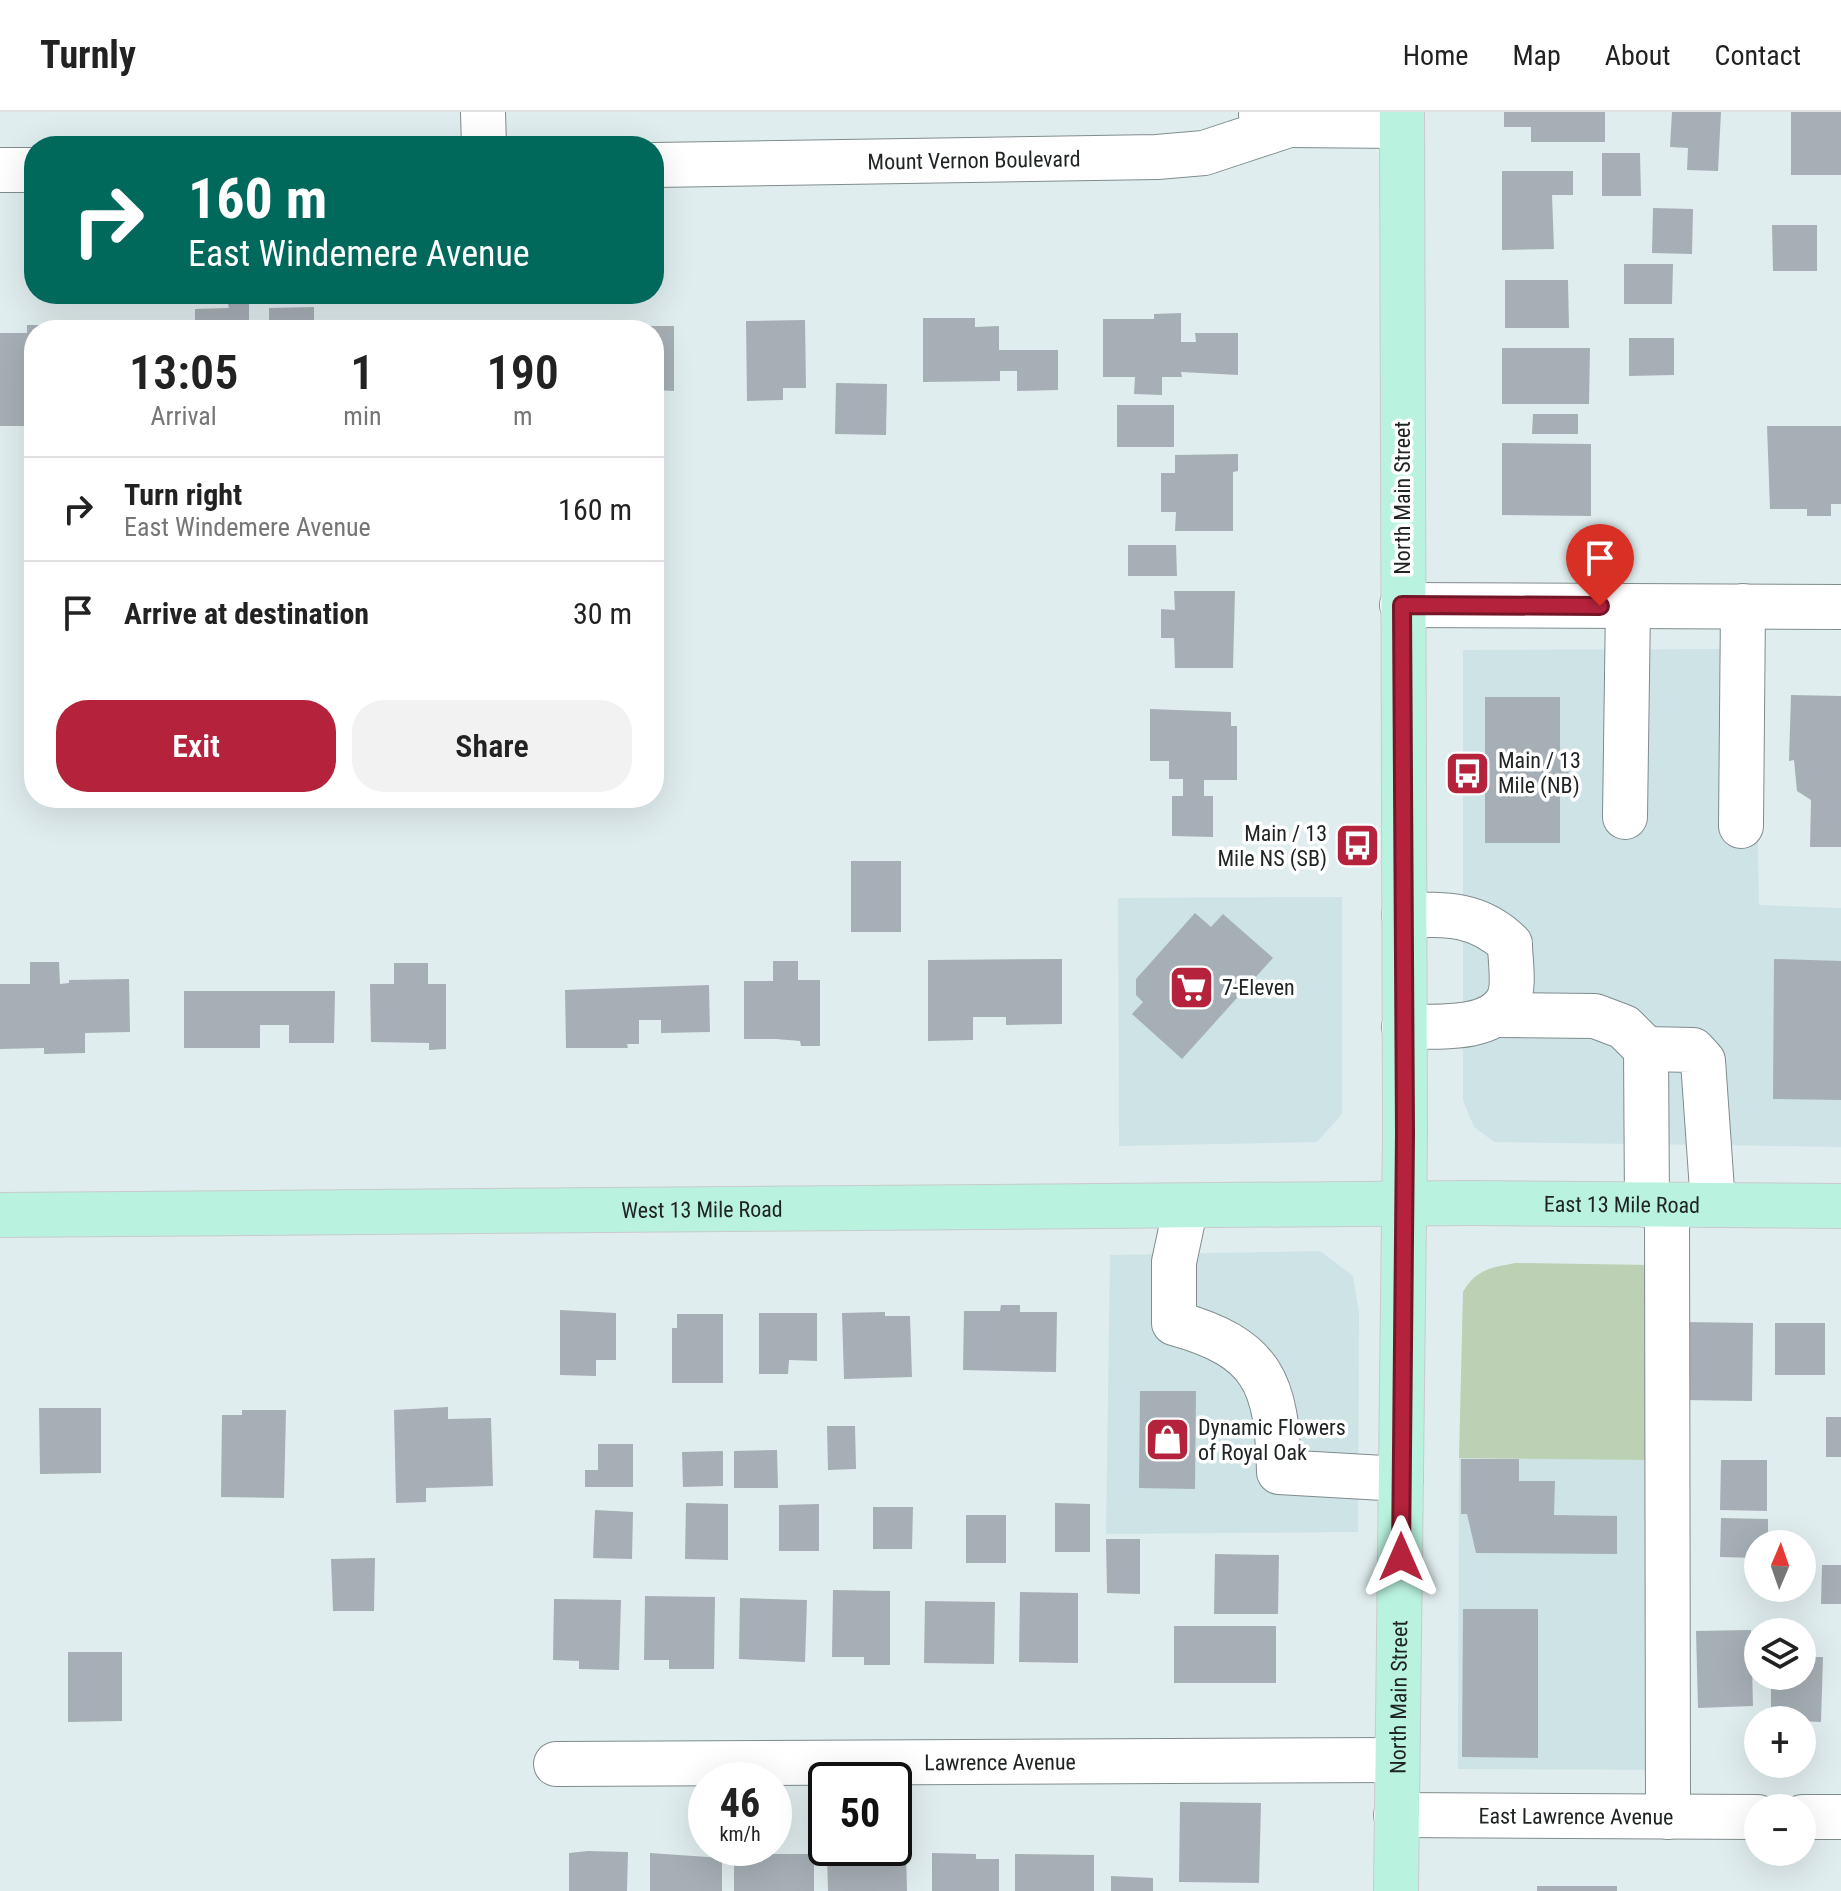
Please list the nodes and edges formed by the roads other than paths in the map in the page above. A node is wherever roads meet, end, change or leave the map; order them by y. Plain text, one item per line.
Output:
1 (483, 112) edge
2 (1270, 119) edge
3 (1402, 119) edge
4 (484, 136) edge
5 (664, 165) edge
6 (0, 170) edge
7 (24, 170) edge
8 (1402, 605) junction
9 (1628, 606) junction
10 (1743, 606) junction
11 (1841, 607) edge
12 (1625, 817) dead end
13 (1741, 826) dead end
14 (1404, 915) junction
15 (1497, 1015) junction
16 (1404, 1027) junction
17 (1646, 1049) junction
18 (1713, 1204) junction
19 (1405, 1205) junction
20 (1657, 1205) junction
21 (1186, 1206) junction
22 (1841, 1206) edge
23 (0, 1215) edge
24 (1401, 1479) junction
25 (1397, 1760) junction
26 (556, 1764) dead end
27 (1396, 1815) junction
28 (1668, 1817) junction
29 (1744, 1817) edge
30 (1816, 1817) edge
31 (1841, 1817) edge
32 (1396, 1891) edge

1 - 4 street
2 - 3 street, Mount Vernon Boulevard
2 - 5 street, Mount Vernon Boulevard
3 - 8 main road, North Main Street
6 - 7 street
8 - 9 street
8 - 14 main road, North Main Street
9 - 10 street
9 - 12 street
10 - 11 street
10 - 13 street
14 - 15 street
14 - 16 main road, North Main Street
15 - 16 street
15 - 17 street
16 - 19 main road, North Main Street
17 - 18 street
17 - 20 street
18 - 20 main road, East 13 Mile Road
18 - 22 main road, East 13 Mile Road
19 - 20 main road, East 13 Mile Road
19 - 21 main road, West 13 Mile Road
19 - 24 main road, North Main Street
20 - 28 street
21 - 23 main road, West 13 Mile Road
21 - 24 street
24 - 25 main road, North Main Street
25 - 26 street, Lawrence Avenue
25 - 27 main road, North Main Street
27 - 28 street, East Lawrence Avenue
27 - 32 main road, North Main Street
28 - 29 street, East Lawrence Avenue
30 - 31 street

